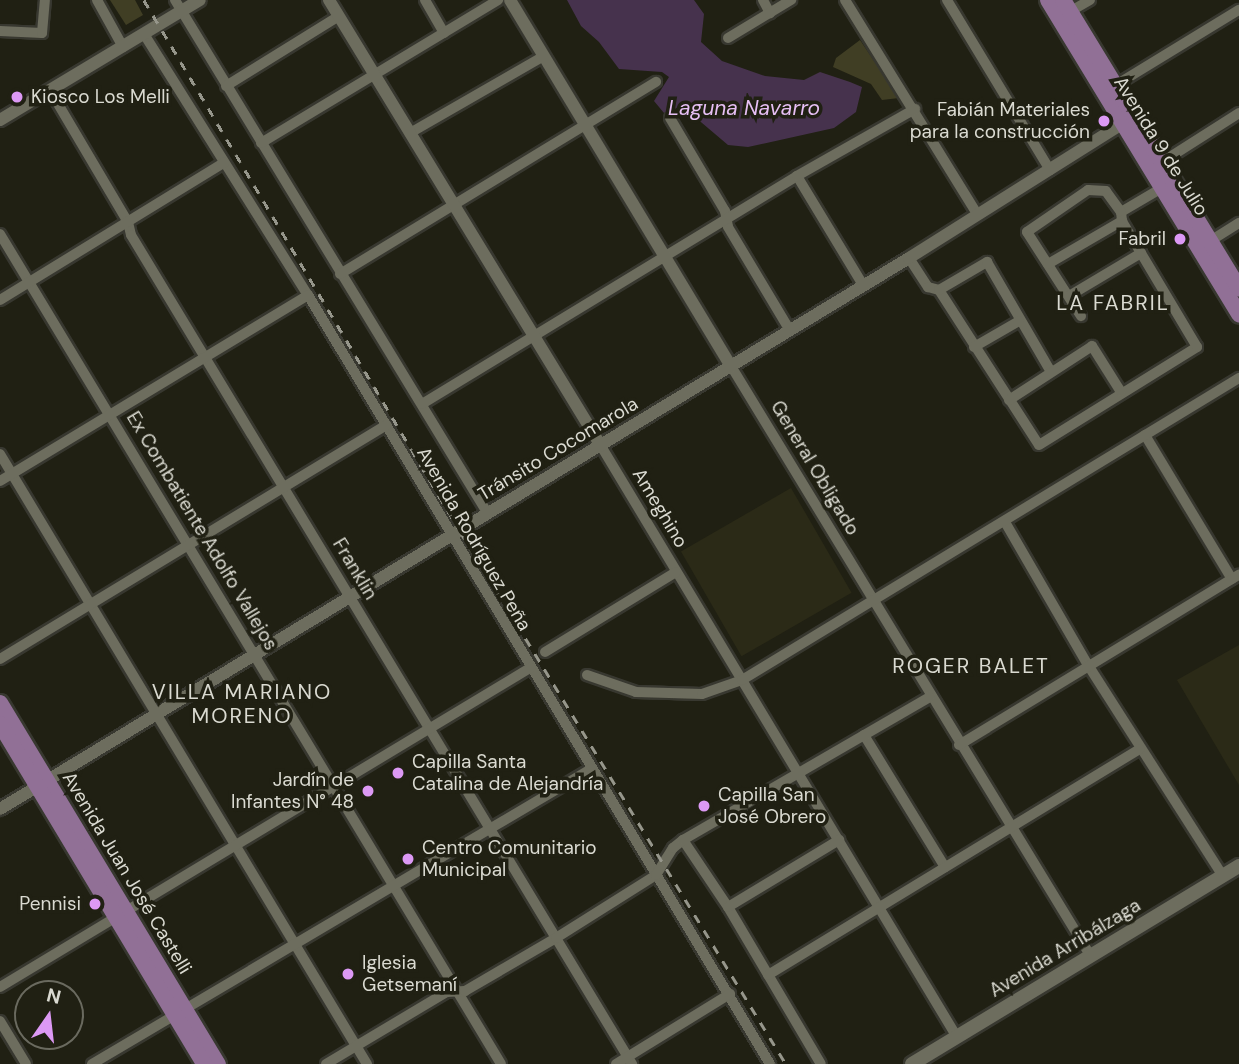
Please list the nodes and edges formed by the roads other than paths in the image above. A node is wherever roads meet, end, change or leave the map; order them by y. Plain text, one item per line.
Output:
1 (45, 0) edge
2 (97, 0) edge
3 (200, 0) edge
4 (329, 0) edge
5 (425, 0) edge
6 (498, 0) edge
7 (510, 0) edge
8 (763, 0) edge
9 (791, 0) edge
10 (845, 0) edge
11 (947, 0) edge
12 (1048, 0) edge
13 (1090, 0) edge
14 (178, 6) edge
15 (1064, 10) edge
16 (1239, 10) edge
17 (770, 13) junction
18 (339, 16) junction
19 (0, 31) edge
20 (444, 33) junction
21 (144, 34) junction
22 (728, 38) dead end
23 (123, 47) junction
24 (542, 57) junction
25 (375, 75) junction
26 (656, 82) dead end
27 (226, 86) junction
28 (1109, 90) junction
29 (51, 92) junction
30 (915, 109) junction
31 (1239, 113) edge
32 (670, 118) dead end
33 (1, 119) edge
34 (1128, 121) junction
35 (586, 126) junction
36 (410, 133) junction
37 (261, 143) junction
38 (224, 163) junction
39 (1156, 166) junction
40 (1050, 170) junction
41 (797, 176) junction
42 (1167, 185) junction
43 (454, 204) junction
44 (977, 214) junction
45 (1122, 216) junction
46 (727, 218) junction
47 (128, 222) junction
48 (1239, 223) edge
49 (0, 234) edge
50 (1204, 244) junction
51 (1141, 253) junction
52 (666, 257) junction
53 (909, 258) junction
54 (1048, 264) junction
55 (340, 274) junction
56 (29, 282) junction
57 (863, 285) junction
58 (1239, 288) edge
59 (939, 290) junction
60 (308, 295) junction
61 (1069, 296) junction
62 (0, 300) edge
63 (1239, 314) edge
64 (1081, 316) dead end
65 (1019, 321) junction
66 (789, 329) junction
67 (534, 337) junction
68 (974, 347) junction
69 (206, 357) junction
70 (731, 366) junction
71 (1051, 372) junction
72 (1239, 378) edge
73 (1121, 392) junction
74 (1009, 400) junction
75 (422, 404) junction
76 (110, 414) junction
77 (387, 425) junction
78 (1145, 435) junction
79 (601, 446) junction
80 (0, 454) edge
81 (12, 474) junction
82 (0, 481) edge
83 (284, 488) junction
84 (488, 514) junction
85 (1005, 522) junction
86 (453, 535) junction
87 (187, 546) junction
88 (676, 572) junction
89 (1236, 577) edge
90 (351, 596) junction
91 (874, 602) junction
92 (90, 604) junction
93 (545, 652) dead end
94 (255, 654) junction
95 (0, 659) edge
96 (1088, 665) junction
97 (530, 668) junction
98 (587, 674) dead end
99 (742, 680) junction
100 (930, 697) junction
101 (0, 703) edge
102 (158, 713) junction
103 (0, 724) edge
104 (430, 729) junction
105 (864, 735) junction
106 (959, 745) junction
107 (1140, 749) junction
108 (591, 769) junction
109 (798, 773) junction
110 (42, 785) junction
111 (334, 787) junction
112 (0, 809) edge
113 (1012, 826) junction
114 (492, 829) junction
115 (682, 840) junction
116 (839, 840) junction
117 (236, 845) junction
118 (1239, 866) edge
119 (945, 867) junction
120 (656, 875) junction
121 (1223, 876) junction
122 (394, 887) junction
123 (728, 907) junction
124 (879, 907) junction
125 (121, 915) junction
126 (556, 938) junction
127 (296, 946) junction
128 (1090, 955) junction
129 (768, 975) junction
130 (0, 987) edge
131 (455, 992) junction
132 (730, 994) junction
133 (180, 1013) junction
134 (0, 1021) edge
135 (957, 1037) junction
136 (356, 1046) junction
137 (630, 1061) edge
138 (26, 1064) edge
139 (92, 1064) edge
140 (204, 1064) edge
141 (218, 1064) edge
142 (326, 1064) edge
143 (367, 1064) edge
144 (501, 1064) edge
145 (616, 1064) edge
146 (770, 1064) edge
147 (821, 1064) edge
148 (912, 1064) edge

1 - 19 street
2 - 23 street
3 - 14 street
4 - 18 street, Ameghino
5 - 20 street
6 - 20 street
7 - 24 street, General Obligado
8 - 17 street
9 - 17 street
10 - 30 street
11 - 40 street
12 - 15 main road, Avenida 9 de Julio
13 - 15 street
14 - 21 street
14 - 27 street, Avenida Rodríguez Peña
15 - 28 main road, Avenida 9 de Julio
16 - 28 street
17 - 22 street
18 - 25 street, Ameghino
18 - 27 street
20 - 25 street
21 - 23 street
21 - 38 street, Avenida Rodríguez Peña
23 - 29 street
24 - 35 street, General Obligado
24 - 36 street
25 - 36 street, Ameghino
25 - 37 street
26 - 35 street
27 - 37 street, Avenida Rodríguez Peña
28 - 34 main road, Avenida 9 de Julio
29 - 33 street
29 - 47 street, Franklin
30 - 41 street
30 - 44 street
31 - 39 street
32 - 46 street
34 - 39 main road, Avenida 9 de Julio
34 - 40 street, Tránsito Cocomarola
35 - 43 street
35 - 52 street, General Obligado
36 - 43 street, Ameghino
37 - 55 street, Avenida Rodríguez Peña
38 - 47 street
38 - 60 street, Avenida Rodríguez Peña
39 - 42 main road, Avenida 9 de Julio
40 - 44 street, Tránsito Cocomarola
41 - 46 street
41 - 57 street
42 - 45 street
42 - 50 main road, Avenida 9 de Julio
43 - 55 street
43 - 67 street, Ameghino
44 - 53 street, Tránsito Cocomarola
45 - 51 street
45 - 54 street
45 - 54 street
46 - 52 street
46 - 66 street
47 - 56 street
47 - 69 street, Franklin
48 - 50 street
49 - 56 street, Ex Combatiente Adolfo Vallejos
50 - 58 main road, Avenida 9 de Julio
50 - 63 main road, Avenida 9 de Julio
51 - 61 street
51 - 73 street
52 - 67 street
52 - 70 street, General Obligado
53 - 57 street, Tránsito Cocomarola
53 - 59 street
54 - 61 street
55 - 75 street, Avenida Rodríguez Peña
56 - 62 street
56 - 76 street, Ex Combatiente Adolfo Vallejos
57 - 66 street, Tránsito Cocomarola
59 - 65 street
59 - 68 street
60 - 69 street
60 - 77 street, Avenida Rodríguez Peña
61 - 64 street
65 - 68 street
65 - 71 street
66 - 70 street, Tránsito Cocomarola
67 - 75 street
67 - 79 street, Ameghino
68 - 74 street
69 - 76 street
69 - 83 street, Franklin
70 - 79 street, Tránsito Cocomarola
70 - 91 street, General Obligado
71 - 73 street
71 - 74 street
72 - 78 street
73 - 74 street
75 - 84 street, Avenida Rodríguez Peña
76 - 81 street
76 - 87 street, Ex Combatiente Adolfo Vallejos
77 - 83 street
77 - 86 street, Avenida Rodríguez Peña
78 - 85 street
78 - 89 street
79 - 84 street, Tránsito Cocomarola
79 - 88 street, Ameghino
80 - 81 street
81 - 82 street
81 - 92 street
83 - 87 street
83 - 90 street, Franklin
84 - 86 street, Tránsito Cocomarola
85 - 91 street
85 - 96 street
86 - 90 street, Tránsito Cocomarola
86 - 97 street, Avenida Rodríguez Peña
87 - 92 street
87 - 94 street, Ex Combatiente Adolfo Vallejos
88 - 93 street
88 - 99 street, Ameghino
89 - 96 street
90 - 94 street, Tránsito Cocomarola
90 - 104 street, Franklin
91 - 99 street
91 - 100 street, General Obligado
92 - 95 street
92 - 102 street
94 - 102 street, Tránsito Cocomarola
94 - 111 street, Ex Combatiente Adolfo Vallejos
96 - 106 street
96 - 107 street
97 - 104 street
97 - 108 street, Avenida Rodríguez Peña
98 - 99 street
99 - 109 street, Ameghino
100 - 105 street
100 - 106 street, General Obligado
101 - 110 main road, Avenida Juan José Castelli
102 - 110 street, Tránsito Cocomarola
102 - 117 street
103 - 110 main road, Avenida Juan José Castelli
104 - 111 street
104 - 114 street, Franklin
105 - 109 street
105 - 119 street
106 - 113 street, General Obligado
107 - 113 street
107 - 121 street
108 - 114 street
108 - 120 street, Avenida Rodríguez Peña
109 - 115 street
109 - 116 street, Ameghino
110 - 112 street, Tránsito Cocomarola
110 - 125 main road, Avenida Juan José Castelli
111 - 117 street
111 - 122 street, Ex Combatiente Adolfo Vallejos
113 - 119 street
113 - 128 street, General Obligado
114 - 122 street
114 - 126 street, Franklin
115 - 120 street
115 - 123 street
116 - 123 street
116 - 124 street, Ameghino
117 - 125 street
117 - 127 street
118 - 121 main road, Avenida Arribálzaga
119 - 124 street
120 - 126 street
120 - 132 street, Avenida Rodríguez Peña
121 - 128 main road, Avenida Arribálzaga
122 - 127 street
122 - 131 street, Ex Combatiente Adolfo Vallejos
123 - 129 street
124 - 129 street
124 - 135 street, Ameghino
125 - 130 street
125 - 133 main road, Avenida Juan José Castelli
126 - 131 street
126 - 137 street, Franklin
127 - 133 street
127 - 136 street
128 - 135 main road, Avenida Arribálzaga
129 - 147 street
131 - 136 street
131 - 144 street, Ex Combatiente Adolfo Vallejos
132 - 137 street
132 - 146 street, Avenida Rodríguez Peña
133 - 139 street
133 - 140 main road, Avenida Juan José Castelli
133 - 141 main road, Avenida Juan José Castelli
134 - 138 street
135 - 148 main road, Avenida Arribálzaga
136 - 142 street
136 - 143 street
137 - 145 street

